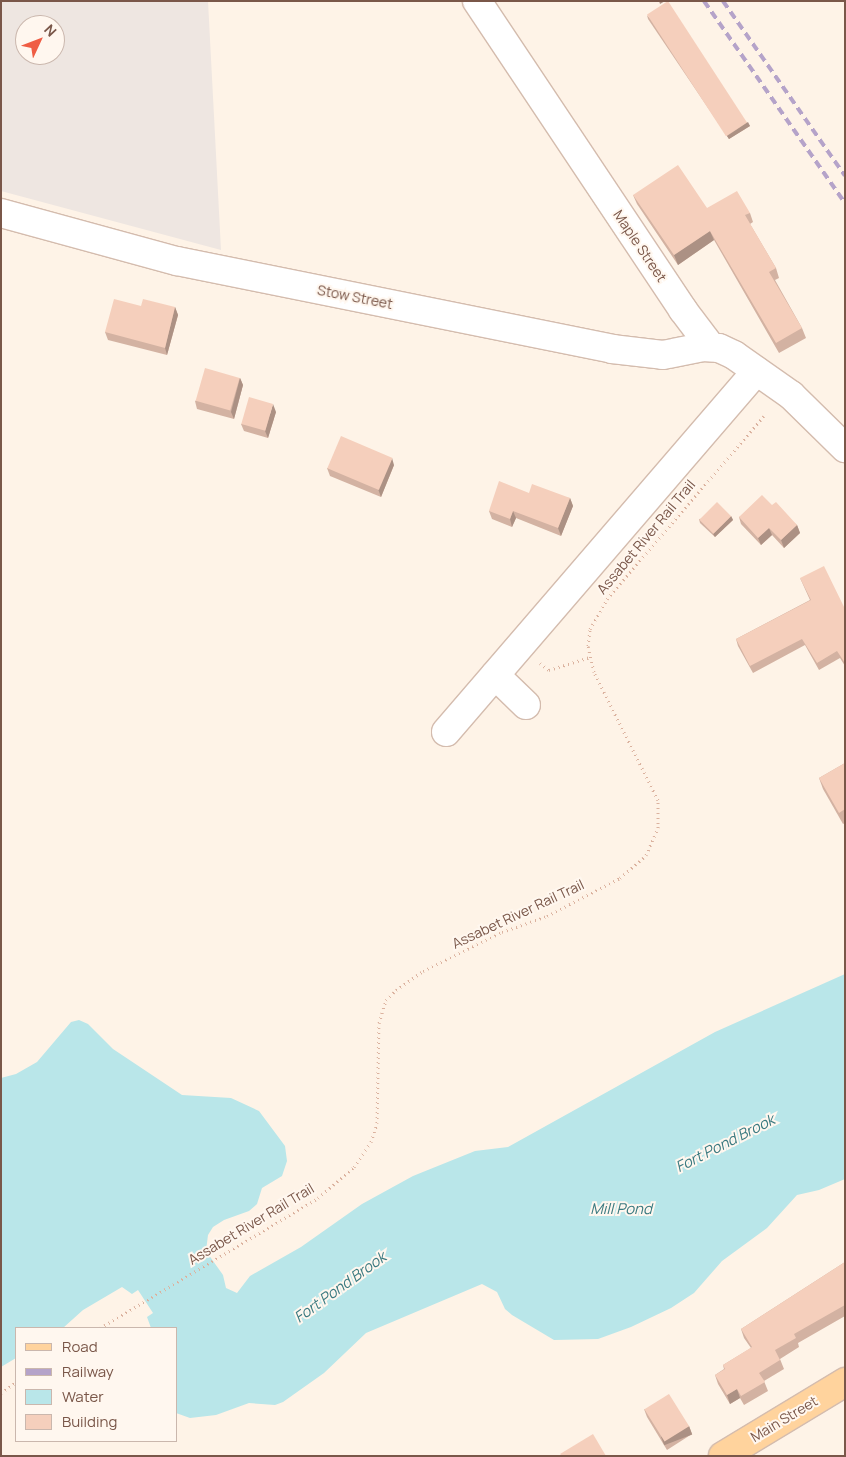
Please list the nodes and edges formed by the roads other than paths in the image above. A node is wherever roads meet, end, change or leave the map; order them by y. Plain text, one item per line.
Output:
1 (477, 1) edge
2 (1, 214) edge
3 (711, 347) junction
4 (757, 371) junction
5 (845, 448) edge
6 (495, 675) junction
7 (526, 705) dead end
8 (446, 732) dead end
9 (845, 1382) edge
10 (723, 1456) edge

1 - 3 street, Maple Street
2 - 3 street, Stow Street
3 - 4 street
4 - 5 street
4 - 6 street
6 - 7 street
6 - 8 street
9 - 10 main road, Main Street

